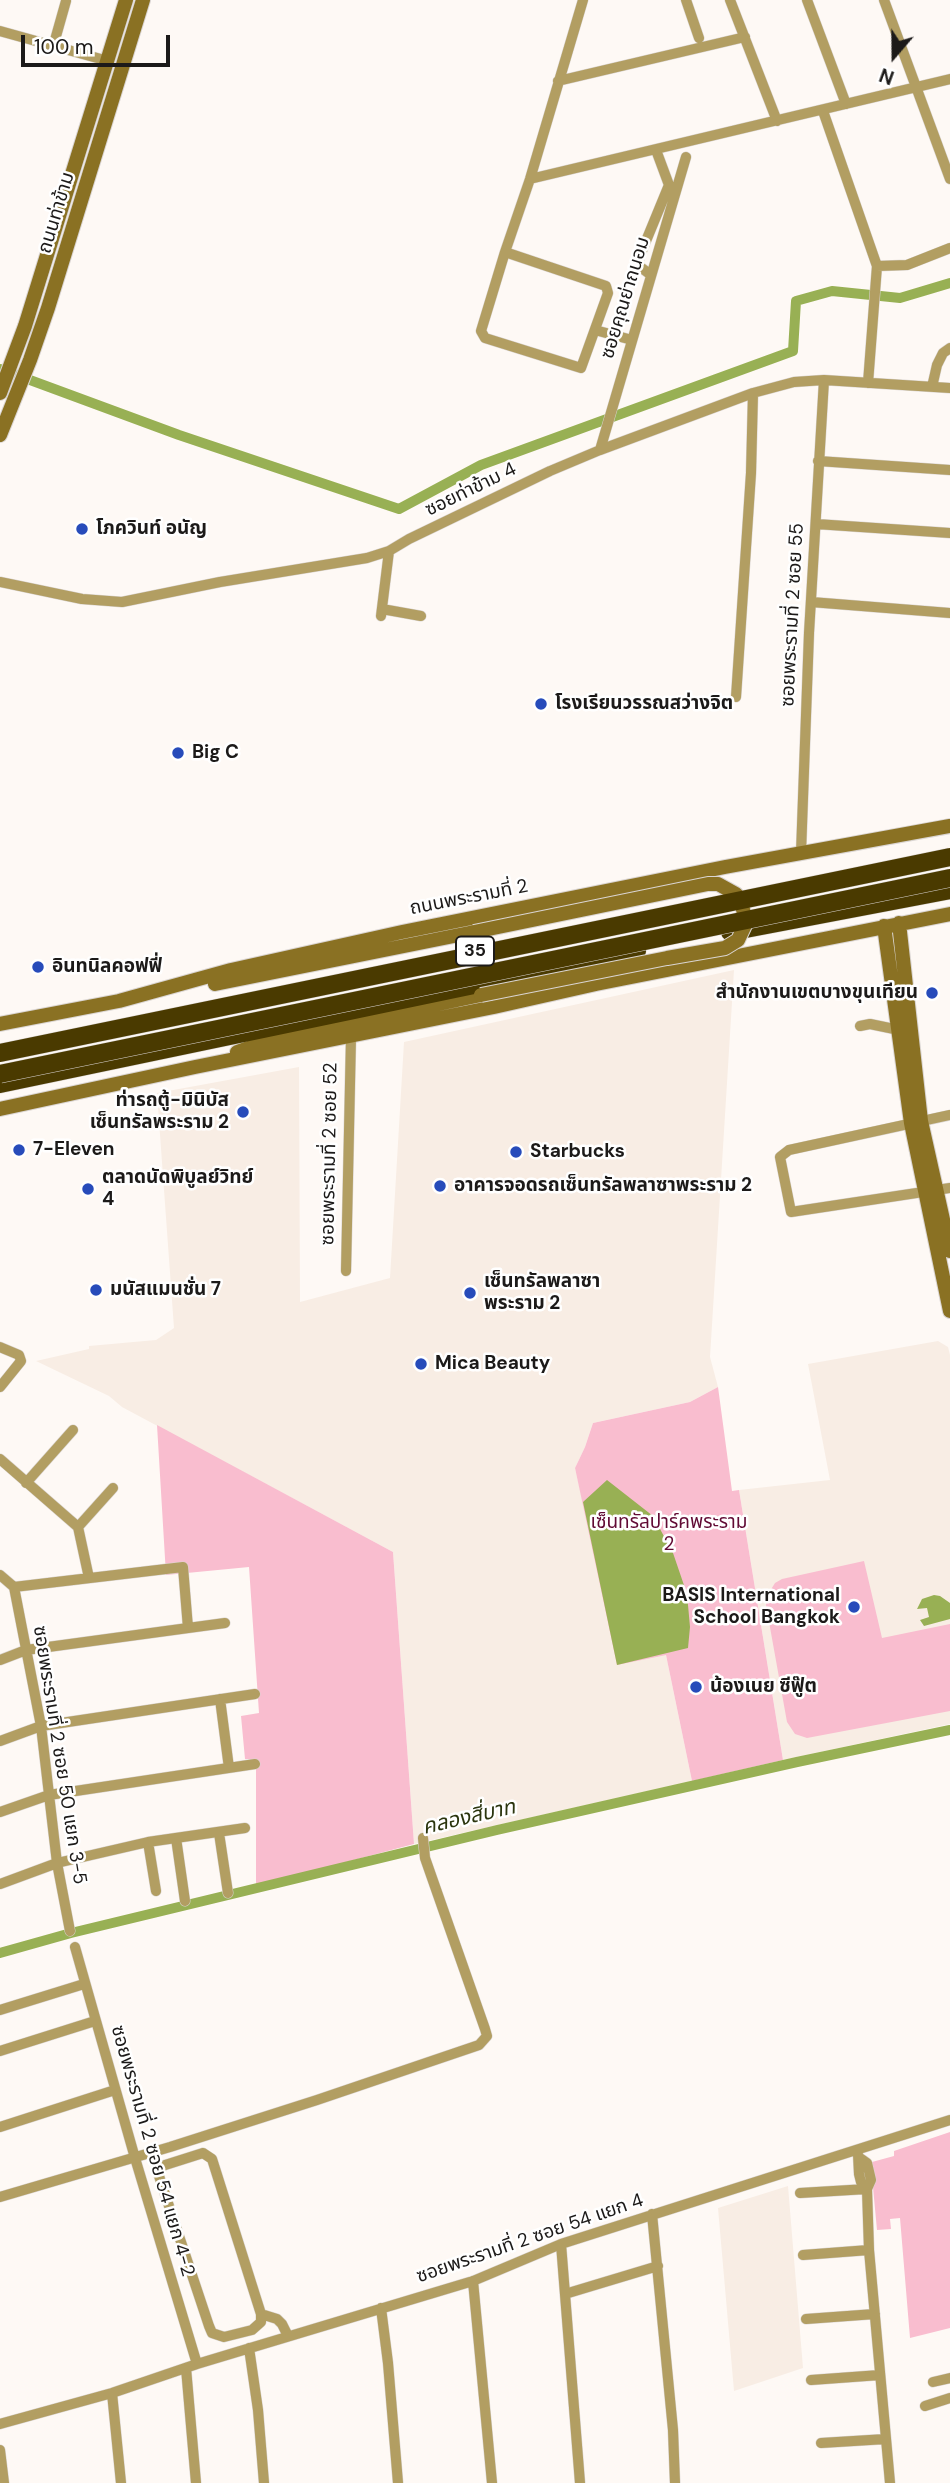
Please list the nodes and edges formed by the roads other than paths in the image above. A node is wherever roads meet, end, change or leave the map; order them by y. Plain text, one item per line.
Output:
1 (126, 0) edge
2 (143, 0) edge
3 (583, 0) edge
4 (686, 0) edge
5 (730, 0) edge
6 (807, 0) edge
7 (884, 0) edge
8 (66, 1) edge
9 (0, 31) edge
10 (745, 37) junction
11 (699, 38) dead end
12 (53, 47) junction
13 (108, 61) junction
14 (950, 79) edge
15 (558, 81) junction
16 (917, 88) junction
17 (846, 104) junction
18 (823, 111) junction
19 (777, 121) junction
20 (656, 150) junction
21 (686, 157) dead end
22 (530, 179) junction
23 (950, 179) edge
24 (950, 248) edge
25 (505, 252) junction
26 (877, 267) junction
27 (651, 275) junction
28 (596, 330) junction
29 (632, 340) junction
30 (950, 348) edge
31 (824, 380) junction
32 (868, 383) junction
33 (932, 387) junction
34 (950, 388) edge
35 (0, 393) edge
36 (753, 393) junction
37 (0, 435) edge
38 (600, 450) junction
39 (818, 461) junction
40 (950, 470) edge
41 (816, 524) junction
42 (950, 533) edge
43 (389, 551) junction
44 (0, 582) edge
45 (811, 602) junction
46 (950, 613) edge
47 (421, 615) dead end
48 (736, 697) dead end
49 (950, 826) edge
50 (950, 852) edge
51 (801, 853) junction
52 (950, 857) edge
53 (950, 878) edge
54 (950, 890) edge
55 (950, 914) edge
56 (899, 923) junction
57 (884, 926) junction
58 (151, 994) junction
59 (0, 1024) edge
60 (860, 1026) dead end
61 (899, 1030) junction
62 (351, 1037) junction
63 (0, 1051) edge
64 (195, 1067) junction
65 (0, 1074) edge
66 (0, 1084) edge
67 (0, 1109) edge
68 (950, 1115) edge
69 (916, 1122) junction
70 (938, 1189) edge
71 (950, 1251) edge
72 (345, 1272) dead end
73 (950, 1311) edge
74 (0, 1347) edge
75 (0, 1387) edge
76 (73, 1430) dead end
77 (0, 1458) edge
78 (26, 1483) junction
79 (113, 1488) dead end
80 (78, 1527) junction
81 (0, 1575) edge
82 (89, 1578) junction
83 (14, 1587) junction
84 (225, 1623) dead end
85 (188, 1628) junction
86 (26, 1650) junction
87 (0, 1660) edge
88 (255, 1694) dead end
89 (220, 1699) junction
90 (41, 1726) junction
91 (0, 1741) edge
92 (255, 1764) dead end
93 (229, 1768) junction
94 (49, 1794) junction
95 (0, 1812) edge
96 (245, 1828) dead end
97 (219, 1833) junction
98 (176, 1838) junction
99 (423, 1838) dead end
100 (148, 1842) junction
101 (57, 1863) junction
102 (0, 1884) edge
103 (156, 1891) dead end
104 (229, 1893) dead end
105 (185, 1901) dead end
106 (71, 1931) dead end
107 (75, 1947) dead end
108 (85, 1984) junction
109 (0, 2010) edge
110 (95, 2021) junction
111 (0, 2051) edge
112 (116, 2090) junction
113 (950, 2120) edge
114 (0, 2127) edge
115 (858, 2155) junction
116 (135, 2158) junction
117 (867, 2189) junction
118 (800, 2193) dead end
119 (0, 2197) edge
120 (652, 2214) junction
121 (561, 2244) junction
122 (869, 2250) junction
123 (803, 2255) dead end
124 (658, 2266) junction
125 (473, 2281) junction
126 (565, 2294) junction
127 (380, 2308) junction
128 (261, 2314) junction
129 (875, 2314) junction
130 (806, 2319) dead end
131 (288, 2336) junction
132 (249, 2348) junction
133 (197, 2364) junction
134 (186, 2368) junction
135 (880, 2375) junction
136 (950, 2378) edge
137 (811, 2380) dead end
138 (933, 2382) dead end
139 (112, 2393) junction
140 (950, 2398) edge
141 (925, 2406) dead end
142 (0, 2424) edge
143 (886, 2439) junction
144 (821, 2443) dead end
145 (0, 2450) edge
146 (4, 2483) edge
147 (121, 2483) edge
148 (196, 2483) edge
149 (264, 2483) edge
150 (398, 2483) edge
151 (492, 2483) edge
152 (580, 2483) edge
153 (675, 2483) edge
154 (890, 2483) edge

1 - 13 main road, ถนนท่าข้าม
2 - 37 main road, ถนนท่าข้าม
3 - 15 street
4 - 11 street
5 - 10 street
6 - 17 street
7 - 16 street
8 - 12 street
9 - 12 street
10 - 15 street
10 - 19 street
12 - 13 street
13 - 35 main road, ถนนท่าข้าม
14 - 16 street
15 - 22 street
16 - 17 street
16 - 23 street
17 - 18 street
18 - 19 street
18 - 26 street
19 - 20 street
20 - 22 street
20 - 27 street
21 - 27 street, ซอยคุณย่าถนอม
22 - 25 street
24 - 26 street
25 - 28 street
25 - 28 street
26 - 32 street
27 - 29 street, ซอยคุณย่าถนอม
28 - 29 street
29 - 38 street, ซอยคุณย่าถนอม
30 - 33 street
31 - 32 street, ซอยท่าข้าม 4
31 - 36 street, ซอยท่าข้าม 4
31 - 39 street, ซอยพระรามที่ 2 ซอย 55
32 - 33 street, ซอยท่าข้าม 4
33 - 34 street, ซอยท่าข้าม 4
36 - 38 street, ซอยท่าข้าม 4
36 - 48 street
38 - 43 street, ซอยท่าข้าม 4
39 - 40 street
39 - 41 street, ซอยพระรามที่ 2 ซอย 55
41 - 42 street
41 - 45 street, ซอยพระรามที่ 2 ซอย 55
43 - 44 street, ซอยท่าข้าม 4
43 - 47 street
45 - 46 street
45 - 51 street, ซอยพระรามที่ 2 ซอย 55
49 - 51 main road, ถนนพระรามที่ 2 / 35
50 - 63 highway, 35
51 - 58 main road, ถนนพระรามที่ 2 / 35
52 - 63 highway, bridge
53 - 65 highway, bridge
54 - 66 highway, 35
55 - 56 main road
56 - 57 main road
56 - 69 main road
57 - 61 main road
57 - 62 main road
58 - 59 main road, ถนนพระรามที่ 2 / 35
58 - 64 main road, bridge
60 - 61 street
61 - 69 main road
62 - 64 main road
62 - 72 street, ซอยพระรามที่ 2 ซอย 52
64 - 67 main road
68 - 69 street
69 - 70 main road
69 - 70 street
70 - 71 main road
70 - 73 main road
74 - 75 street
76 - 78 street
77 - 78 street
78 - 80 street
79 - 80 street
80 - 82 street
81 - 83 street
82 - 83 street
82 - 85 street
83 - 86 street, ซอยพระรามที่ 2 ซอย 50 แยก 3-5
84 - 85 street
85 - 86 street
86 - 87 street
86 - 90 street, ซอยพระรามที่ 2 ซอย 50 แยก 3-5
88 - 89 street
89 - 90 street
89 - 93 street
90 - 91 street
90 - 94 street, ซอยพระรามที่ 2 ซอย 50 แยก 3-5
92 - 93 street
93 - 94 street
94 - 95 street
94 - 101 street, ซอยพระรามที่ 2 ซอย 50 แยก 3-5
96 - 97 street
97 - 98 street
97 - 104 street
98 - 100 street
98 - 105 street
99 - 116 street
100 - 101 street
100 - 103 street
101 - 102 street
101 - 106 street, ซอยพระรามที่ 2 ซอย 50 แยก 3-5
107 - 108 street, ซอยพระรามที่ 2 ซอย 54 แยก 4-2
108 - 109 street
108 - 110 street, ซอยพระรามที่ 2 ซอย 54 แยก 4-2
110 - 111 street
110 - 112 street, ซอยพระรามที่ 2 ซอย 54 แยก 4-2
112 - 114 street
112 - 116 street, ซอยพระรามที่ 2 ซอย 54 แยก 4-2
113 - 115 street, ซอยพระรามที่ 2 ซอย 54 แยก 4
115 - 117 street
115 - 120 street, ซอยพระรามที่ 2 ซอย 54 แยก 4
116 - 119 street
116 - 133 street, ซอยพระรามที่ 2 ซอย 54 แยก 4-2
117 - 118 street
117 - 122 street
120 - 121 street, ซอยพระรามที่ 2 ซอย 54 แยก 4
120 - 124 street
121 - 125 street, ซอยพระรามที่ 2 ซอย 54 แยก 4
121 - 126 street
122 - 123 street
122 - 129 street
124 - 126 street
124 - 153 street
125 - 127 street, ซอยพระรามที่ 2 ซอย 54 แยก 4
125 - 151 street
126 - 152 street
127 - 131 street, ซอยพระรามที่ 2 ซอย 54 แยก 4
127 - 150 street
128 - 128 street
128 - 131 street
129 - 130 street
129 - 135 street
131 - 132 street, ซอยพระรามที่ 2 ซอย 54 แยก 4
132 - 133 street, ซอยพระรามที่ 2 ซอย 54 แยก 4
132 - 149 street
133 - 134 street, ซอยพระรามที่ 2 ซอย 54 แยก 4
134 - 139 street, ซอยพระรามที่ 2 ซอย 54 แยก 4
134 - 148 street
135 - 137 street
135 - 143 street
136 - 138 street
139 - 142 street, ซอยพระรามที่ 2 ซอย 54 แยก 4
139 - 147 street
140 - 141 street
143 - 144 street
143 - 154 street
145 - 146 street

